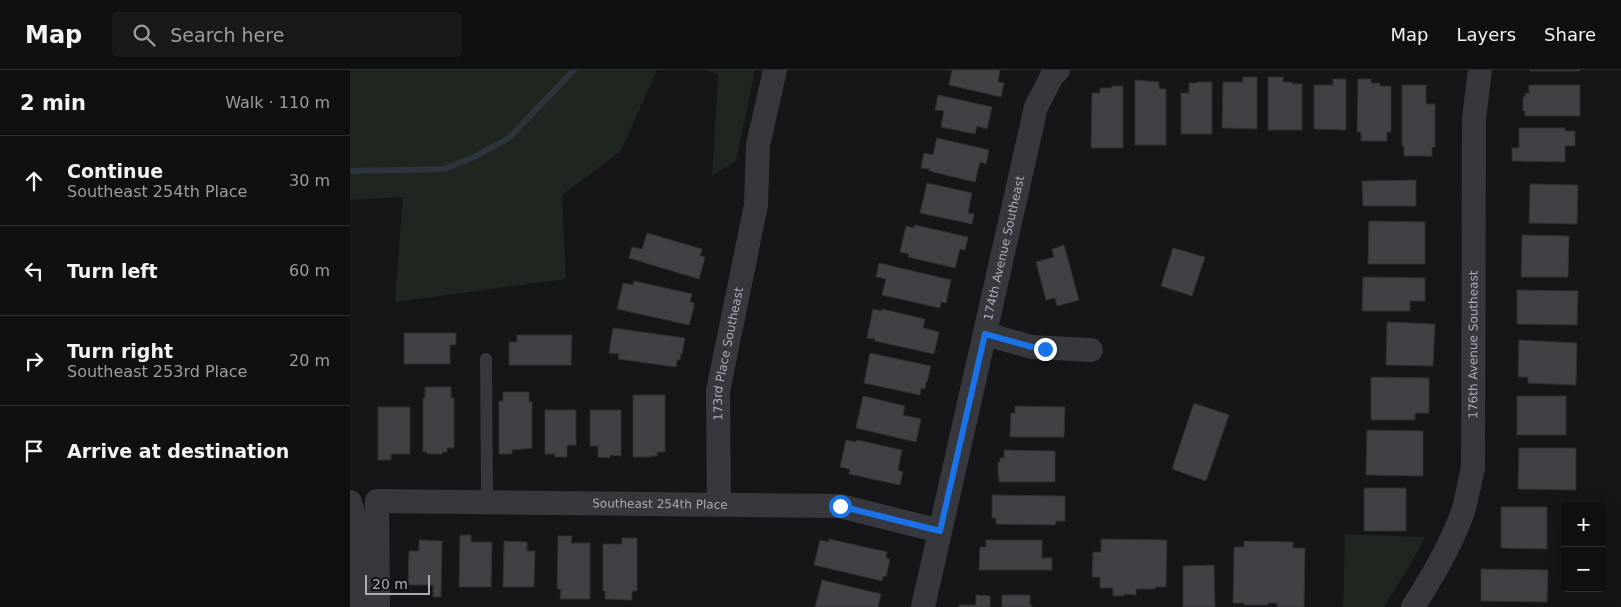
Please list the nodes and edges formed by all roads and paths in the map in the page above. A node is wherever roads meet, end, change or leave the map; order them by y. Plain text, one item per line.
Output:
1 (775, 70) edge
2 (1058, 70) edge
3 (1480, 70) edge
4 (985, 334) junction
5 (1091, 350) dead end
6 (486, 358) dead end
7 (350, 502) edge
8 (488, 502) junction
9 (719, 504) junction
10 (940, 531) junction
11 (354, 607) edge
12 (378, 607) edge
13 (923, 607) edge
14 (1413, 607) edge

1 - 9 street, 173rd Place Southeast
2 - 4 street, 174th Avenue Southeast
3 - 14 street, 176th Avenue Southeast
4 - 5 street
4 - 10 street, 174th Avenue Southeast
6 - 8 lane
7 - 11 street
8 - 9 street, Southeast 254th Place
8 - 12 street, Southeast 254th Place
9 - 10 street, Southeast 254th Place
10 - 13 street, 174th Avenue Southeast

